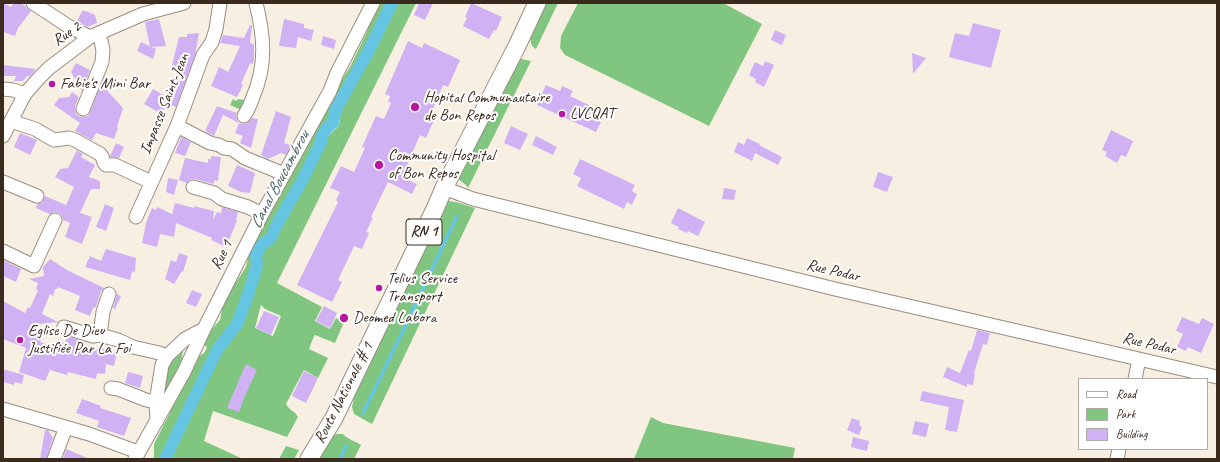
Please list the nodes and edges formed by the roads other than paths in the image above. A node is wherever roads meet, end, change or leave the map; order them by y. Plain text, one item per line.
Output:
1 (33, 3) edge
2 (184, 3) edge
3 (220, 3) edge
4 (256, 3) edge
5 (373, 3) edge
6 (537, 3) edge
7 (143, 8) edge
8 (94, 35) junction
9 (3, 89) edge
10 (25, 94) junction
11 (83, 109) dead end
12 (244, 116) dead end
13 (11, 121) junction
14 (177, 126) junction
15 (3, 136) edge
16 (284, 174) junction
17 (3, 182) edge
18 (151, 182) junction
19 (193, 187) dead end
20 (444, 188) junction
21 (37, 196) dead end
22 (262, 214) junction
23 (136, 218) dead end
24 (55, 220) dead end
25 (3, 251) edge
26 (109, 294) dead end
27 (64, 327) dead end
28 (204, 329) junction
29 (100, 335) junction
30 (167, 356) junction
31 (1139, 359) junction
32 (1217, 377) edge
33 (1135, 378) edge
34 (111, 388) dead end
35 (156, 402) junction
36 (3, 409) edge
37 (157, 421) junction
38 (66, 427) junction
39 (137, 456) edge
40 (54, 459) edge
41 (309, 459) edge

1 - 8 street
2 - 7 street, Rue 2
3 - 14 street, Impasse Saint-Jean
4 - 12 street
5 - 16 street, Rue 1
6 - 20 main road, Route Nationale # 1 / RN 1
7 - 8 street, Rue 2
8 - 10 street, Rue 2
8 - 11 street
9 - 10 street
10 - 13 street, Rue 2
13 - 15 street, Rue 2
13 - 18 street
14 - 16 street
14 - 18 street, Impasse Saint-Jean
16 - 22 street, Rue 1
17 - 21 street
18 - 23 street, Impasse Saint-Jean
19 - 22 street
20 - 31 street, Rue Podar
20 - 41 main road, Route Nationale # 1 / RN 1
22 - 28 street, Rue 1
24 - 25 street
26 - 29 street
27 - 29 street
28 - 30 street
28 - 37 street, Rue 1
29 - 30 street
30 - 35 street
31 - 32 street, Rue Podar
31 - 33 street
34 - 35 street
35 - 37 street
36 - 38 street
37 - 39 street, Rue 1
38 - 39 street
38 - 40 street

